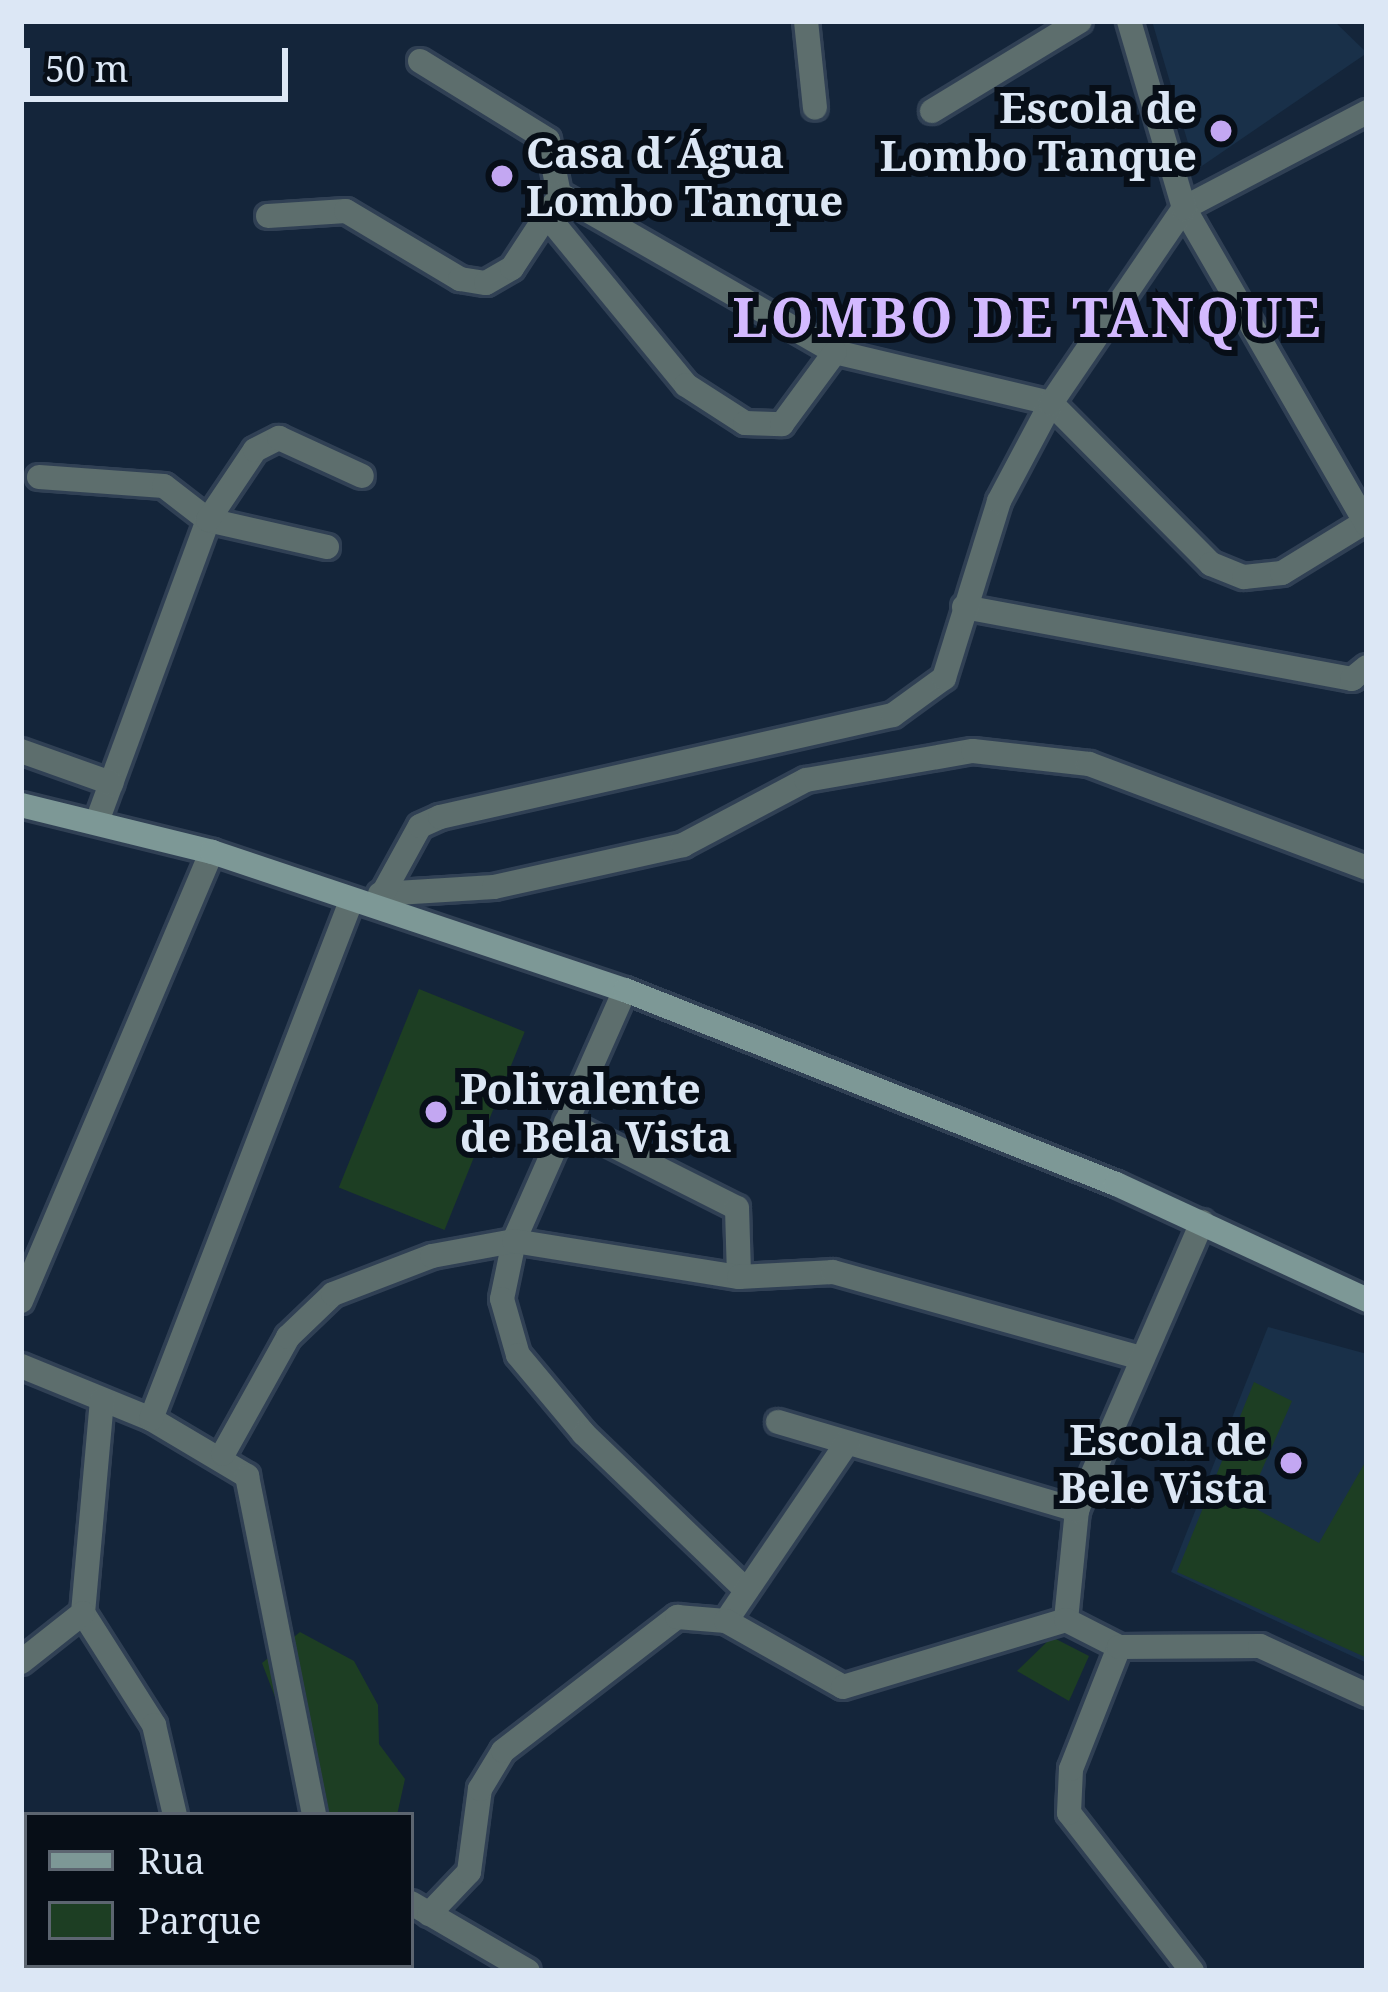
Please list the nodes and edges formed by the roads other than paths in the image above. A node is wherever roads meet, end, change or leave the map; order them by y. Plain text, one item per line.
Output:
1 (806, 21) edge
2 (1080, 21) edge
3 (1129, 21) edge
4 (420, 61) dead end
5 (814, 108) dead end
6 (932, 111) dead end
7 (1367, 112) edge
8 (559, 194) junction
9 (1184, 208) junction
10 (268, 216) dead end
11 (548, 217) junction
12 (835, 352) junction
13 (1051, 403) junction
14 (362, 476) dead end
15 (39, 477) dead end
16 (208, 520) junction
17 (1367, 523) edge
18 (327, 548) dead end
19 (964, 607) junction
20 (1367, 667) edge
21 (21, 751) edge
22 (111, 783) junction
23 (21, 805) edge
24 (97, 822) junction
25 (212, 852) junction
26 (1367, 868) edge
27 (369, 900) junction
28 (625, 990) junction
29 (566, 1122) junction
30 (1202, 1222) junction
31 (514, 1241) junction
32 (739, 1276) junction
33 (21, 1300) edge
34 (1367, 1300) edge
35 (1141, 1358) junction
36 (21, 1366) edge
37 (102, 1400) junction
38 (151, 1419) junction
39 (778, 1422) dead end
40 (847, 1443) junction
41 (223, 1454) junction
42 (1077, 1510) junction
43 (746, 1590) junction
44 (83, 1613) junction
45 (1066, 1620) junction
46 (726, 1621) junction
47 (1119, 1647) junction
48 (21, 1662) edge
49 (1367, 1695) edge
50 (174, 1812) edge
51 (313, 1812) edge
52 (420, 1909) edge
53 (528, 1971) edge
54 (1192, 1971) edge

1 - 5 street
2 - 6 street
3 - 9 street
4 - 8 street
7 - 9 street
8 - 11 street
8 - 12 street
9 - 13 street
9 - 17 street
10 - 11 street
11 - 12 street
12 - 13 street
13 - 17 street
13 - 19 street
14 - 16 street
15 - 16 street
16 - 18 street
16 - 22 street
19 - 20 street
19 - 27 street
21 - 22 street
22 - 24 street
23 - 24 main road
24 - 25 main road
25 - 27 main road
25 - 33 street
26 - 27 street
27 - 28 main road
27 - 38 street
28 - 29 street
28 - 30 main road
29 - 31 street
29 - 32 street
30 - 34 main road
30 - 35 street
31 - 32 street
31 - 41 street
31 - 43 street
32 - 35 street
35 - 42 street
36 - 37 street
37 - 38 street
37 - 44 street
38 - 41 street
39 - 40 street
40 - 42 street
40 - 43 street
41 - 51 street
42 - 45 street
43 - 46 street
44 - 48 street
44 - 50 street
45 - 46 street
45 - 47 street
46 - 52 street
47 - 49 street
47 - 54 street
52 - 53 street

